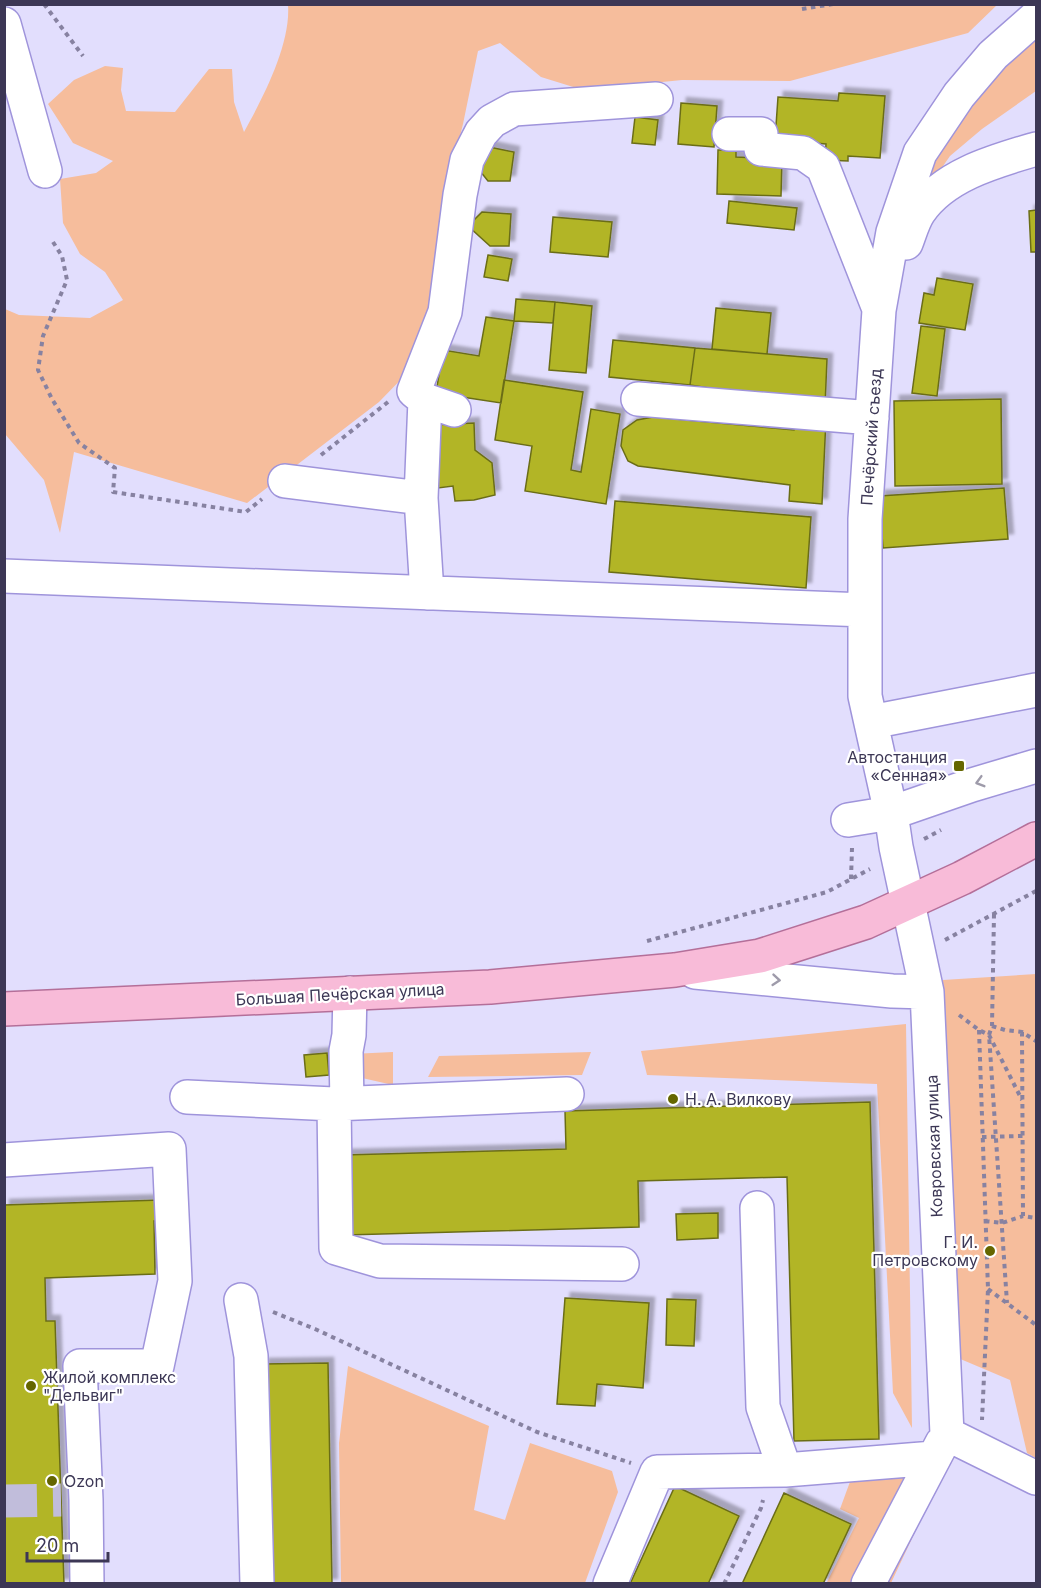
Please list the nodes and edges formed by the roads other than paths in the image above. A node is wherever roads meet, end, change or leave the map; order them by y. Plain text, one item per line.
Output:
1 (1036, 17) edge
2 (4, 24) edge
3 (656, 99) dead end
4 (729, 134) dead end
5 (1036, 149) edge
6 (45, 171) dead end
7 (879, 310) junction
8 (638, 399) dead end
9 (872, 418) junction
10 (285, 482) road end
11 (421, 498) junction
12 (4, 576) edge
13 (426, 593) junction
14 (865, 610) junction
15 (1036, 690) edge
16 (871, 722) junction
17 (1036, 766) edge
18 (891, 813) junction
19 (851, 819) dead end
20 (1036, 838) edge
21 (909, 903) junction
22 (675, 970) junction
23 (927, 992) junction
24 (350, 993) junction
25 (4, 1009) edge
26 (567, 1094) dead end
27 (187, 1097) dead end
28 (341, 1104) junction
29 (4, 1160) edge
30 (757, 1208) dead end
31 (622, 1264) dead end
32 (241, 1300) road end
33 (940, 1446) junction
34 (777, 1470) junction
35 (1036, 1478) edge
36 (87, 1584) edge
37 (257, 1584) edge
38 (610, 1584) edge
39 (868, 1584) edge

1 - 7 street, Печёрский съезд
2 - 6 street
3 - 11 street
4 - 7 street
5 - 7 street
7 - 9 street, Печёрский съезд
8 - 9 street
9 - 14 street, Печёрский съезд
10 - 11 street
11 - 13 street
12 - 13 street
13 - 14 street
14 - 16 street, Печёрский съезд
15 - 16 street
16 - 18 street, Печёрский съезд
17 -> 18 street
18 - 19 street
18 - 21 street, Печёрский съезд
20 - 21 main road, Большая Печёрская улица
21 - 22 main road, Большая Печёрская улица
21 - 23 street, Ковровская улица
22 -> 23 street, Большая Печёрская улица
22 - 24 main road, Большая Печёрская улица
23 - 33 street, Ковровская улица
24 - 25 main road, Большая Печёрская улица
24 - 28 street
26 - 28 street
27 - 28 street
28 - 31 street
29 - 36 street
30 - 34 street
32 - 37 street
33 - 34 street
33 - 35 street
33 - 39 street
34 - 38 street

